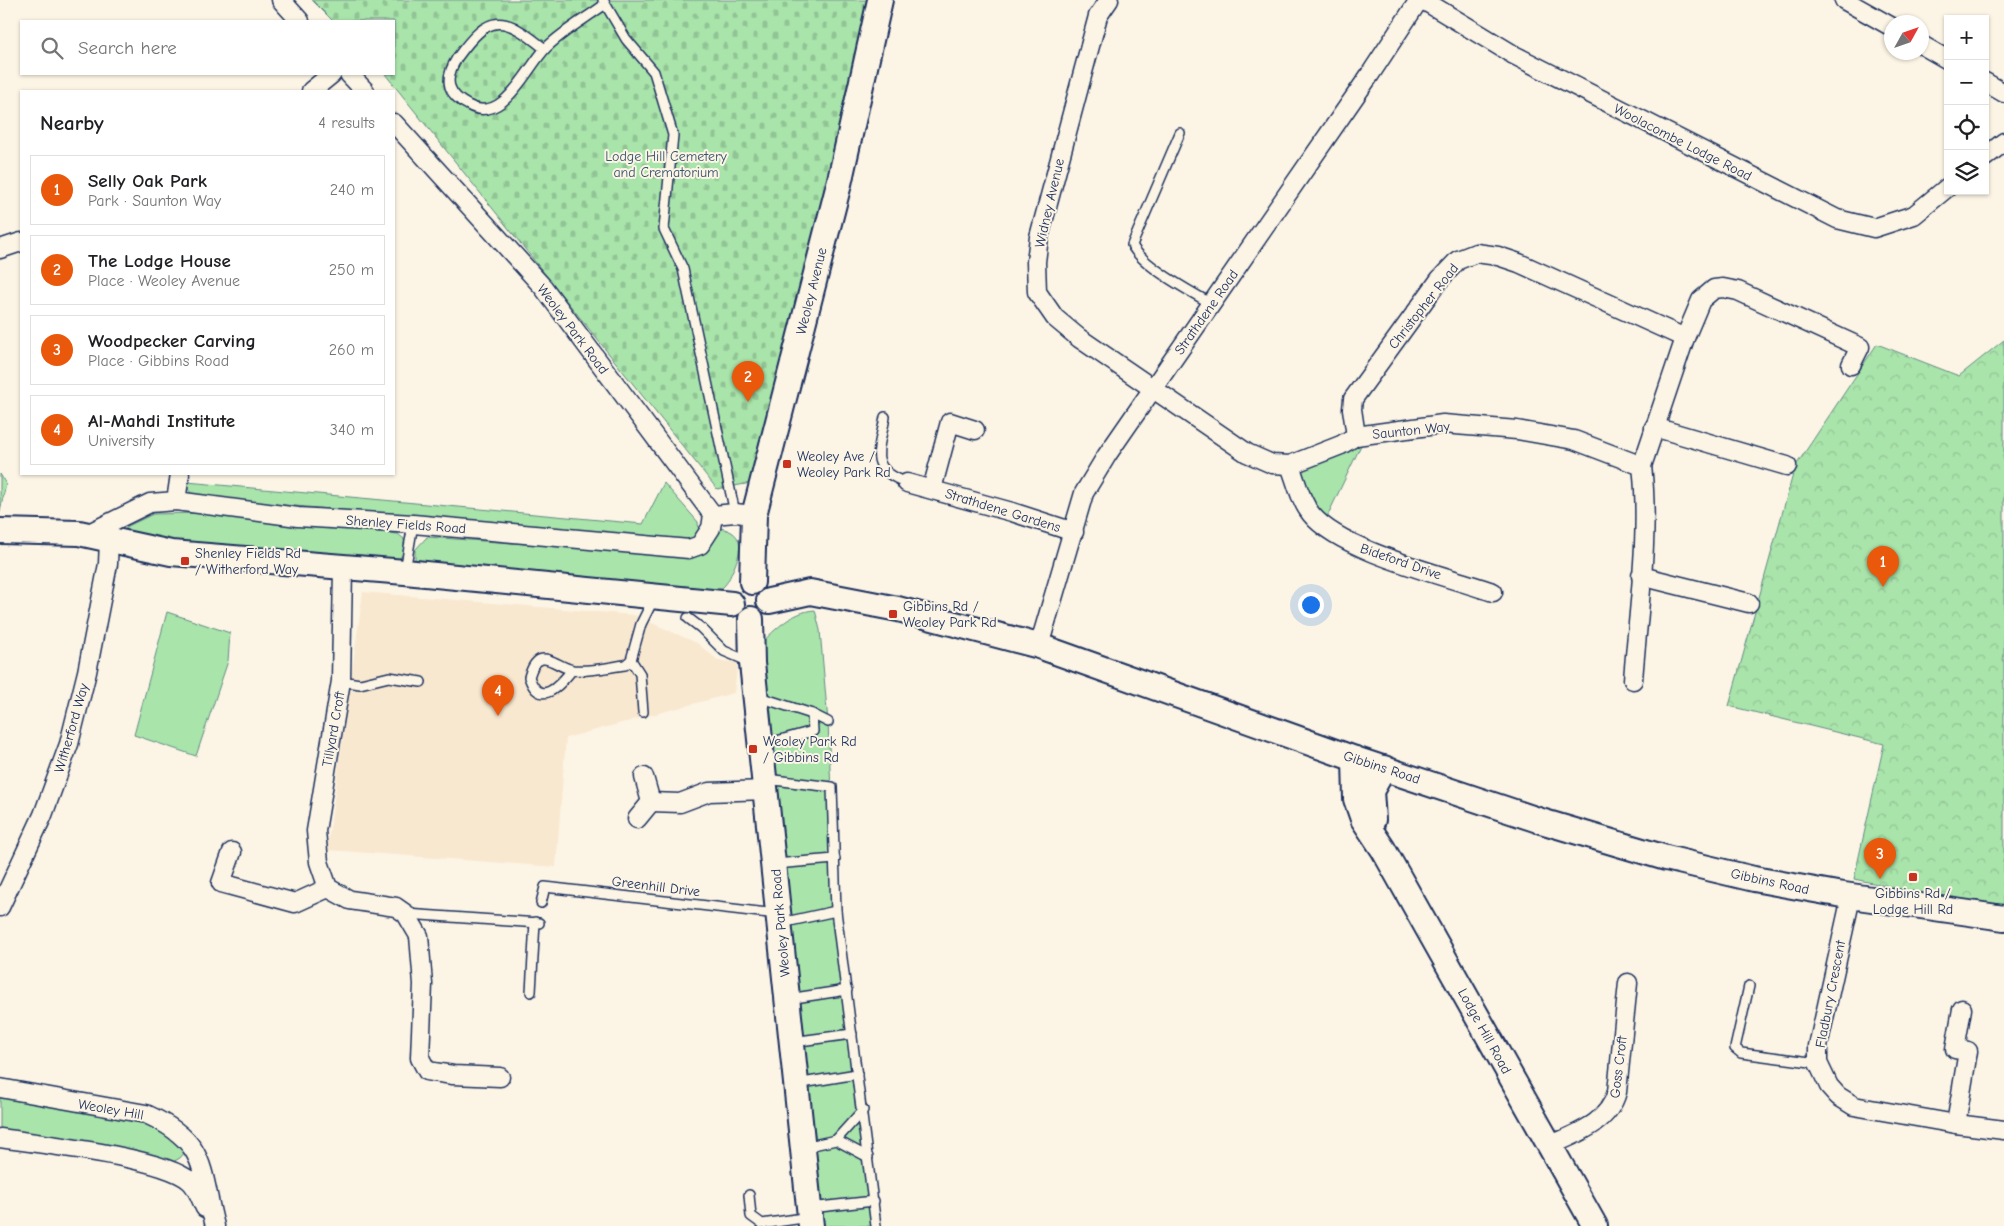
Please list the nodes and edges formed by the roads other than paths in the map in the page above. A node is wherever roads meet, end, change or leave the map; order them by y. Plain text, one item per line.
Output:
1 (281, 0) edge
2 (880, 0) edge
3 (1109, 0) edge
4 (1419, 0) edge
5 (1423, 0) edge
6 (1844, 0) edge
7 (604, 2) edge
8 (299, 20) edge
9 (1884, 22) edge
10 (1929, 48) edge
11 (545, 49) junction
12 (1944, 58) edge
13 (331, 75) edge
14 (350, 75) edge
15 (1989, 84) edge
16 (312, 90) edge
17 (364, 90) edge
18 (2004, 93) edge
19 (395, 124) edge
20 (1180, 133) dead end
21 (2004, 142) edge
22 (1989, 154) edge
23 (1944, 190) edge
24 (20, 242) edge
25 (0, 249) edge
26 (1212, 304) junction
27 (1685, 338) junction
28 (1851, 365) dead end
29 (1154, 389) junction
30 (885, 417) dead end
31 (1654, 427) junction
32 (975, 430) dead end
33 (1356, 436) junction
34 (1290, 464) junction
35 (1642, 466) junction
36 (1787, 466) dead end
37 (180, 475) edge
38 (907, 483) joint
39 (932, 489) junction
40 (176, 501) junction
41 (744, 514) junction
42 (713, 515) junction
43 (413, 524) junction
44 (0, 531) edge
45 (1074, 532) junction
46 (85, 535) junction
47 (109, 540) junction
48 (343, 568) junction
49 (405, 572) junction
50 (1641, 576) junction
51 (752, 582) junction
52 (1493, 592) dead end
53 (654, 597) junction
54 (769, 601) junction
55 (1749, 603) dead end
56 (732, 604) junction
57 (688, 618) dead end
58 (751, 619) junction
59 (1040, 646) junction
60 (631, 660) junction
61 (752, 663) junction
62 (572, 670) junction
63 (1633, 680) dead end
64 (341, 681) junction
65 (421, 682) dead end
66 (756, 696) junction
67 (643, 712) dead end
68 (812, 714) junction
69 (828, 722) dead end
70 (762, 745) junction
71 (1355, 759) junction
72 (1384, 768) junction
73 (644, 777) dead end
74 (766, 785) junction
75 (650, 802) junction
76 (637, 819) dead end
77 (1376, 837) junction
78 (232, 852) dead end
79 (835, 858) junction
80 (775, 864) junction
81 (328, 888) junction
82 (1851, 897) junction
83 (541, 903) dead end
84 (0, 907) edge
85 (836, 911) junction
86 (406, 914) junction
87 (780, 918) junction
88 (2004, 918) edge
89 (1628, 983) dead end
90 (1749, 986) dead end
91 (847, 990) junction
92 (531, 992) dead end
93 (787, 999) junction
94 (1962, 1009) dead end
95 (852, 1034) junction
96 (791, 1042) junction
97 (1818, 1063) junction
98 (857, 1074) junction
99 (500, 1077) dead end
100 (796, 1084) junction
101 (0, 1088) edge
102 (863, 1110) junction
103 (1956, 1124) junction
104 (2004, 1130) edge
105 (0, 1138) edge
106 (836, 1140) junction
107 (1549, 1146) junction
108 (803, 1147) junction
109 (868, 1157) junction
110 (750, 1196) dead end
111 (874, 1201) junction
112 (810, 1217) edge
113 (215, 1225) edge
114 (876, 1226) edge
115 (1595, 1226) edge

1 - 8 street
2 - 41 street, Weoley Avenue
3 - 29 street, Widney Avenue
4 - 26 street, Strathdene Road
5 - 23 street, Woolacombe Lodge Road
6 - 9 street
7 - 11 lane
7 - 41 lane
10 - 12 street
11 - 11 lane
13 - 16 street
14 - 17 street
15 - 18 street
19 - 42 street, Weoley Park Road
20 - 26 lane
21 - 22 street
24 - 25 street
26 - 29 street, Strathdene Road
27 - 28 street
27 - 31 street
27 - 33 street, Christopher Road
29 - 34 street, Saunton Way
29 - 45 street, Strathdene Road
30 - 38 lane
31 - 35 street
31 - 36 street
32 - 39 street, Strathdene Gardens
33 - 34 street, Saunton Way
33 - 35 street, Saunton Way
34 - 52 street, Bideford Drive
35 - 50 street
37 - 40 street
38 - 39 street, Strathdene Gardens
39 - 45 street, Strathdene Gardens
40 - 43 street, Shenley Fields Road
40 - 46 street, Shenley Fields Road
41 - 42 street
41 - 51 street, Weoley Avenue
42 - 43 street, Shenley Fields Road
43 - 49 lane
44 - 46 street, Shenley Fields Road
45 - 59 street, Strathdene Road
46 - 47 street, Shenley Fields Road
47 - 48 street, Shenley Fields Road
47 - 84 street, Witherford Way
48 - 49 street, Shenley Fields Road
48 - 64 street, Tillyard Croft
49 - 53 street, Shenley Fields Road
50 - 55 street
50 - 63 street
51 - 54 street
51 - 56 street
53 - 56 street, Shenley Fields Road
53 - 60 lane
54 - 58 street
54 - 59 street, Gibbins Road
56 - 58 street
57 - 61 lane
58 - 61 street, Weoley Park Road
59 - 71 street, Gibbins Road
60 - 62 lane
60 - 67 lane
61 - 66 street, Weoley Park Road
62 - 62 lane
64 - 65 lane
64 - 81 street, Tillyard Croft
66 - 68 lane
66 - 70 street, Weoley Park Road
68 - 69 lane
68 - 70 lane
70 - 74 street, Weoley Park Road
71 - 72 street, Gibbins Road
71 - 77 street, Lodge Hill Road
72 - 77 street, Lodge Hill Road
72 - 82 street, Gibbins Road
73 - 75 street
74 - 75 street
74 - 79 lane
74 - 80 street, Weoley Park Road
75 - 76 street
77 - 107 street, Lodge Hill Road
78 - 81 street
79 - 80 lane
79 - 85 lane
80 - 87 street, Weoley Park Road
81 - 86 street
82 - 88 street, Gibbins Road
82 - 97 street, Fladbury Crescent
83 - 87 lane, Greenhill Drive
85 - 87 lane
85 - 91 lane
86 - 92 lane
86 - 99 street
87 - 93 street, Weoley Park Road
89 - 107 street, Goss Croft
90 - 97 lane
91 - 93 lane
91 - 95 lane
93 - 96 street, Weoley Park Road
94 - 103 street
95 - 96 lane
95 - 98 lane
96 - 100 street, Weoley Park Road
97 - 103 street, Fladbury Crescent
98 - 100 lane
98 - 102 lane
100 - 108 street, Weoley Park Road
101 - 113 street, Weoley Hill
102 - 106 lane
102 - 109 lane
103 - 104 street, Fladbury Crescent
105 - 113 street, Weoley Hill
106 - 108 lane
106 - 109 lane
107 - 115 street, Lodge Hill Road
108 - 112 street, Weoley Park Road
109 - 111 lane
110 - 112 lane
111 - 112 lane
111 - 114 lane

